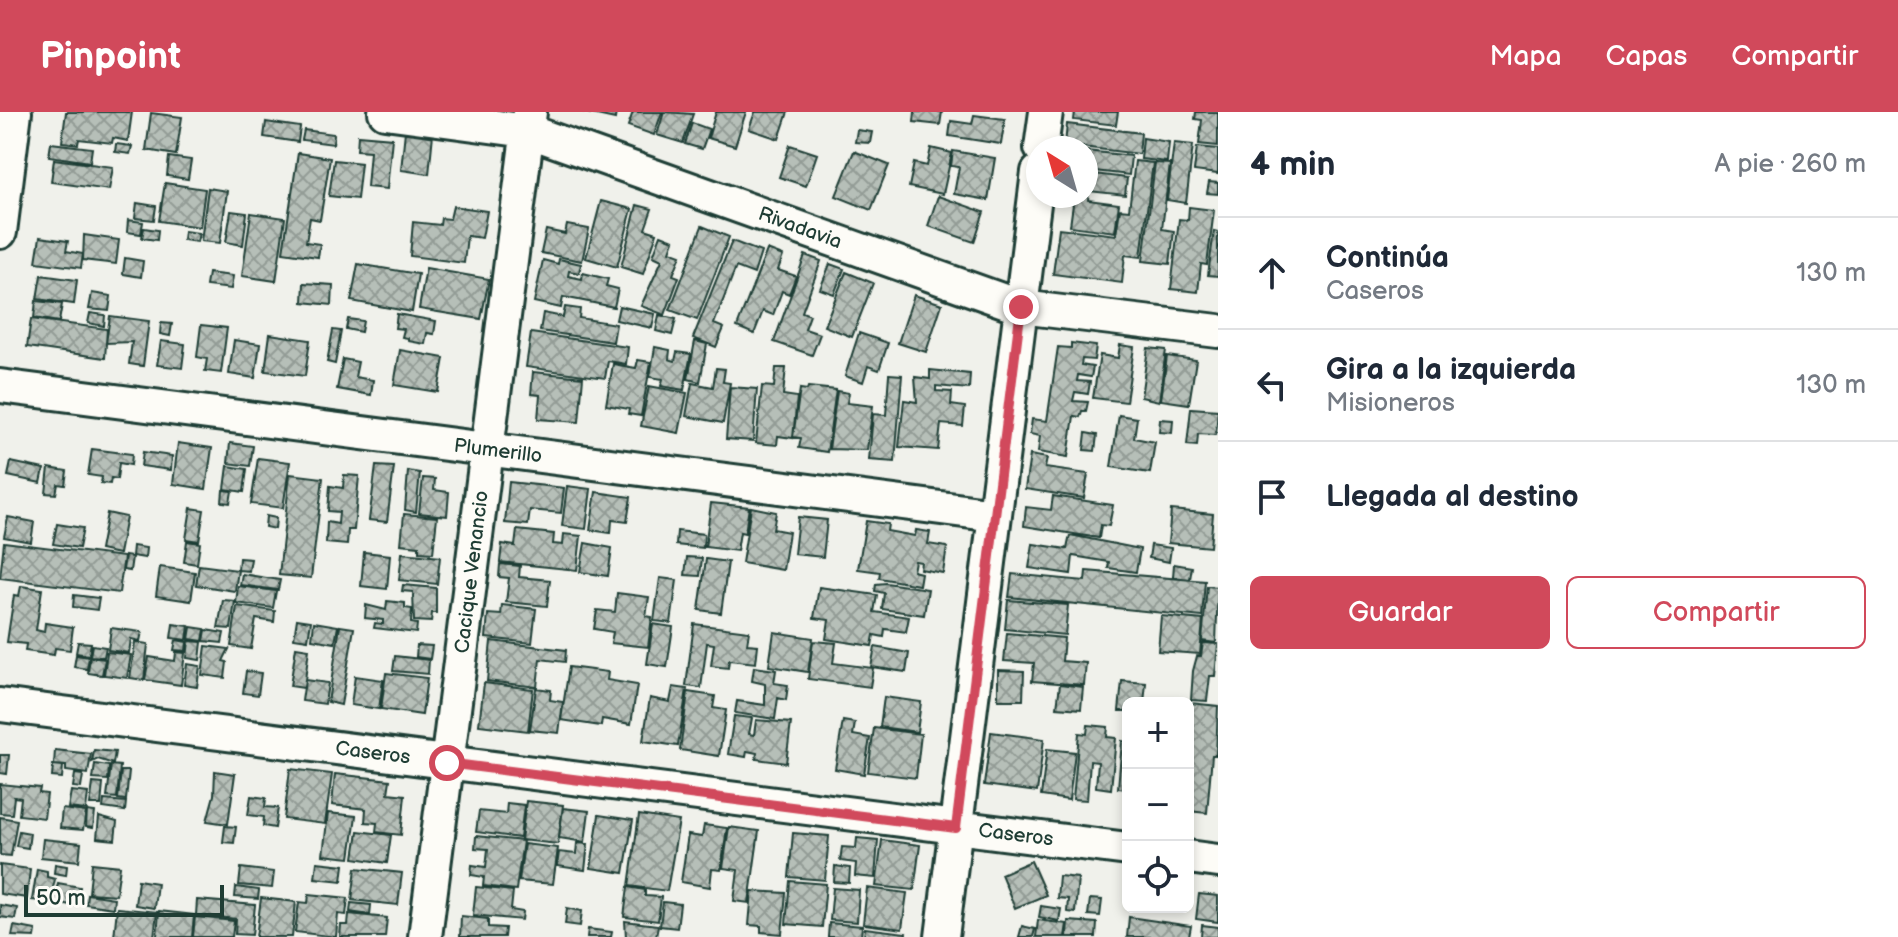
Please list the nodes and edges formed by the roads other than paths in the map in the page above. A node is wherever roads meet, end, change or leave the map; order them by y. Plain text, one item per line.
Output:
1 (15, 112) edge
2 (385, 112) edge
3 (1046, 112) edge
4 (529, 121) edge
5 (1043, 136) edge
6 (1033, 208) edge
7 (0, 232) edge
8 (1021, 307) junction
9 (1218, 331) edge
10 (0, 386) edge
11 (487, 449) junction
12 (995, 515) junction
13 (0, 705) edge
14 (447, 763) junction
15 (956, 828) junction
16 (1122, 848) edge
17 (1194, 858) edge
18 (1218, 861) edge
19 (425, 937) edge
20 (942, 937) edge

1 - 7 street
2 - 4 street, Rivadavia
3 - 5 street
4 - 8 street, Rivadavia
4 - 11 street, Cacique Venancio
6 - 8 street
8 - 9 street, Rivadavia
8 - 12 street
10 - 11 street, Plumerillo
11 - 12 street, Plumerillo
11 - 14 street, Cacique Venancio
12 - 15 street
13 - 14 street, Caseros
14 - 15 street, Caseros
14 - 19 street, Cacique Venancio
15 - 16 street, Caseros
15 - 20 street
17 - 18 street

